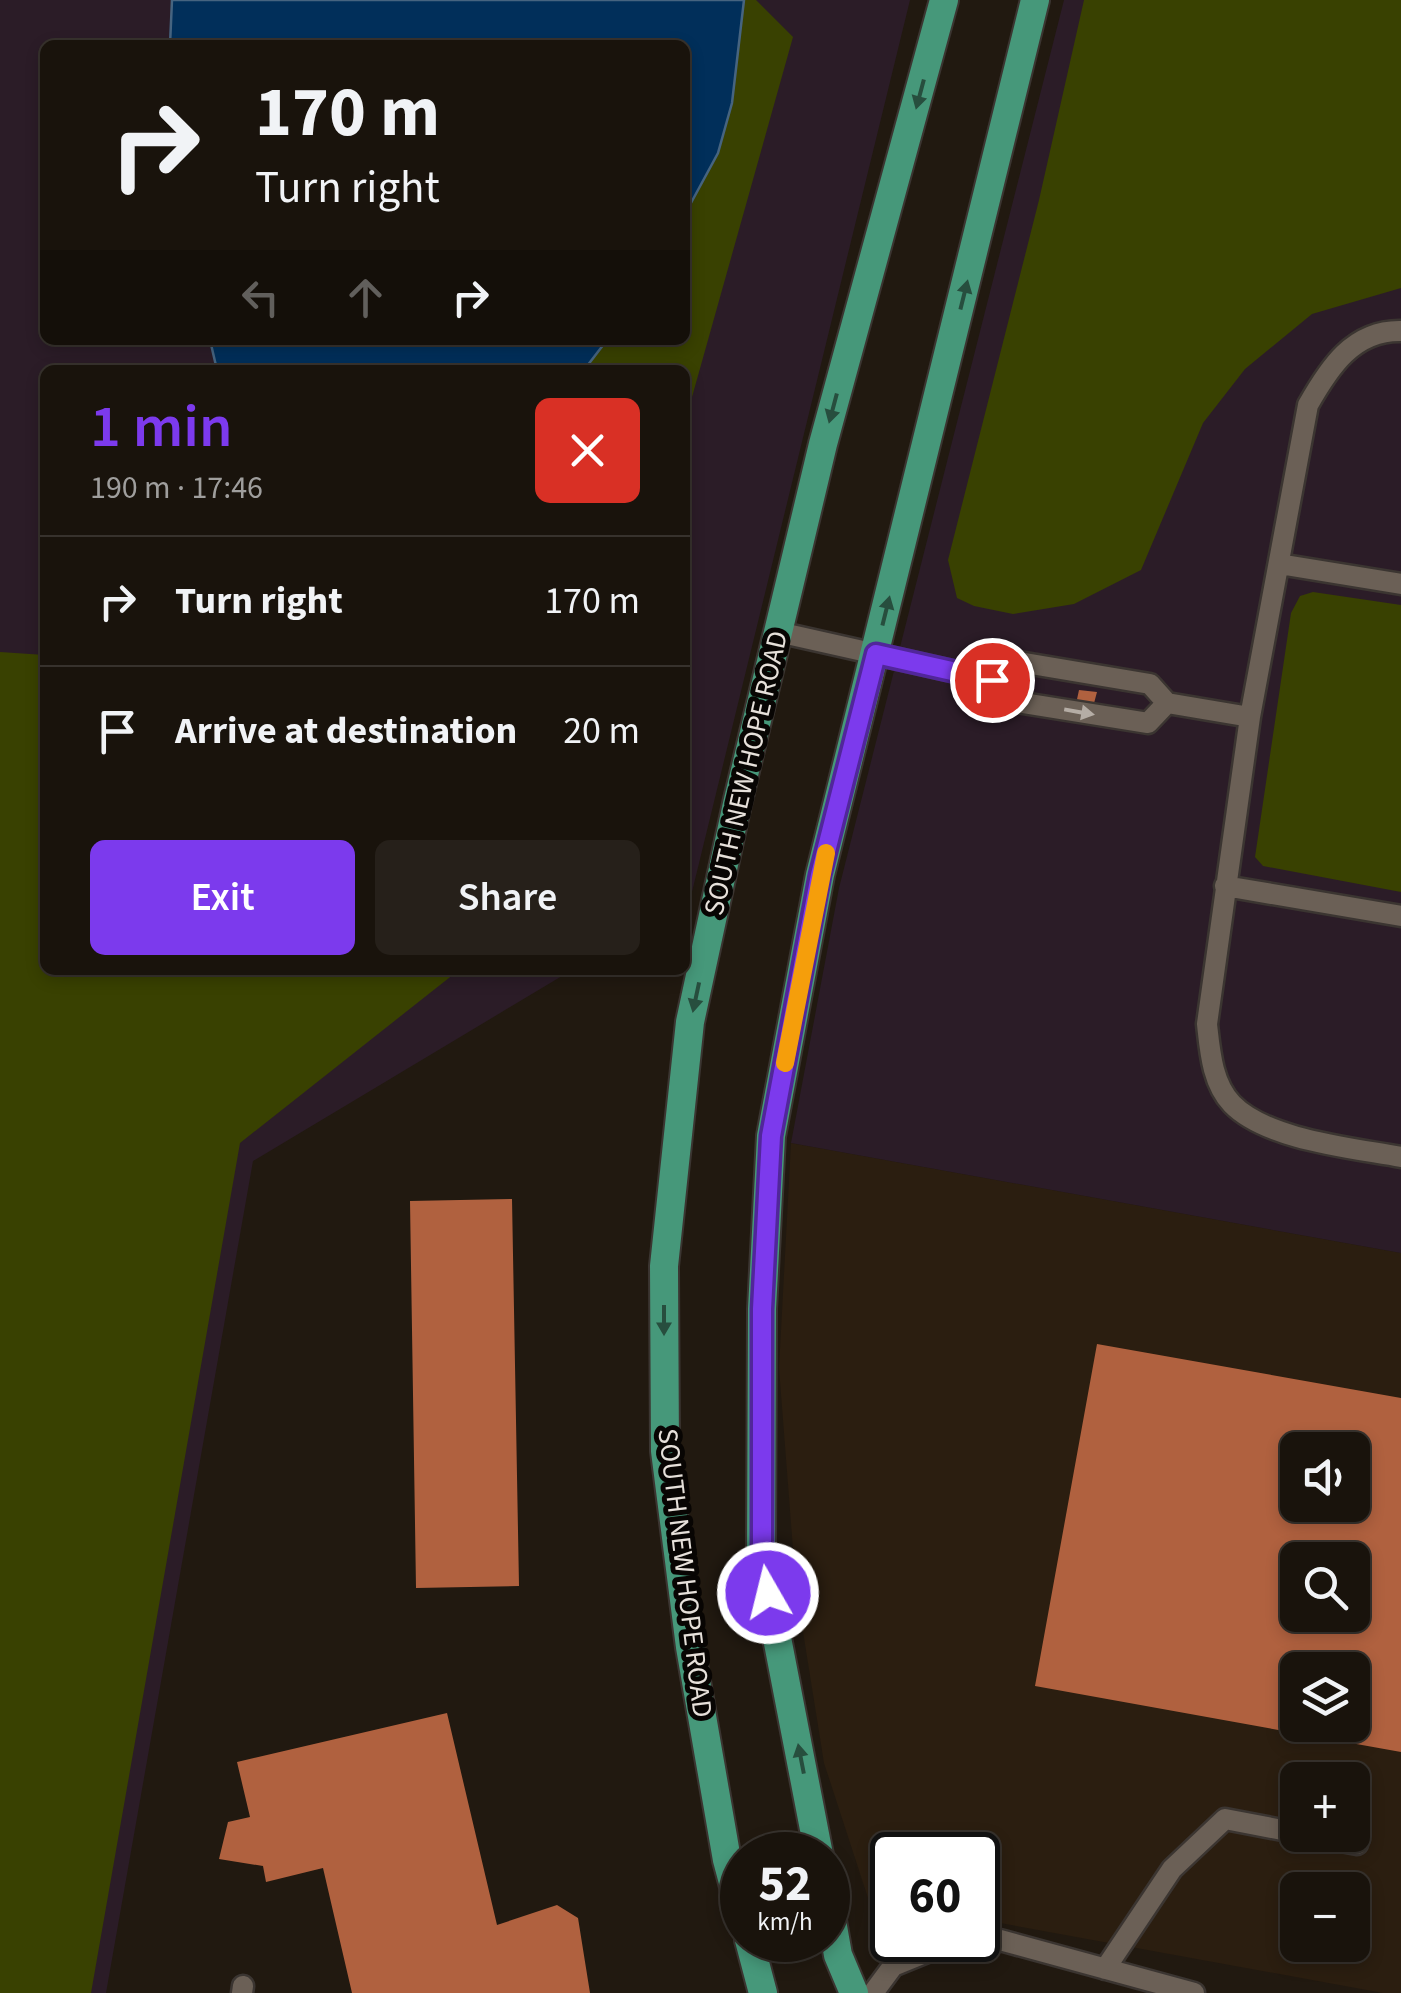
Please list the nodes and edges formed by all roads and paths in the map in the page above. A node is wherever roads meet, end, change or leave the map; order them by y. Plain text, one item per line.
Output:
1 (944, 0) edge
2 (1035, 0) edge
3 (1401, 331) edge
4 (1279, 564) junction
5 (1401, 584) edge
6 (778, 632) junction
7 (876, 654) junction
8 (992, 680) junction
9 (1167, 702) junction
10 (1250, 717) junction
11 (1225, 886) junction
12 (1401, 916) edge
13 (1401, 1157) edge
14 (1280, 1830) edge
15 (722, 1832) edge
16 (815, 1832) edge
17 (755, 1962) edge
18 (841, 1962) edge
19 (1104, 1969) junction
20 (764, 1993) edge
21 (854, 1993) edge
22 (873, 1993) edge
23 (1194, 1993) edge

1 -> 6 main road, SOUTH NEW HOPE ROAD
7 -> 2 main road
3 - 4 lane
4 - 5 lane
4 - 10 lane
6 - 7 lane
6 -> 15 main road, SOUTH NEW HOPE ROAD
7 - 8 lane
16 -> 7 main road
8 - 9 lane
8 -> 9 lane
9 - 10 lane
10 - 11 lane
11 - 12 lane
11 - 13 lane
14 - 19 lane
17 - 20 main road
18 - 21 main road
19 - 22 lane
19 - 23 lane

